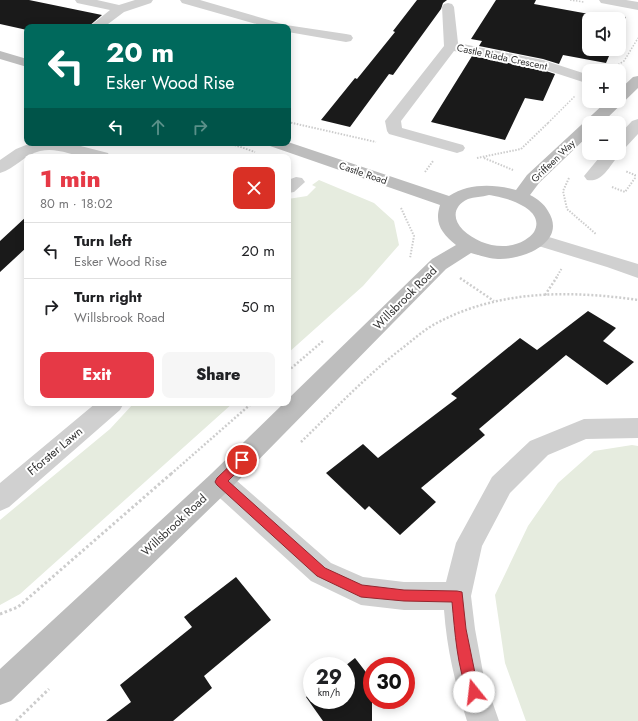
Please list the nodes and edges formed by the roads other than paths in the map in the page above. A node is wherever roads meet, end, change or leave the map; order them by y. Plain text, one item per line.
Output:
1 (81, 0) edge
2 (146, 0) edge
3 (186, 0) edge
4 (605, 0) edge
5 (638, 6) edge
6 (448, 7) dead end
7 (120, 9) junction
8 (100, 24) edge
9 (270, 24) edge
10 (291, 29) edge
11 (346, 38) dead end
12 (451, 46) junction
13 (0, 55) edge
14 (24, 62) edge
15 (582, 78) edge
16 (638, 80) edge
17 (626, 91) edge
18 (608, 108) edge
19 (600, 116) edge
20 (638, 124) edge
21 (582, 133) edge
22 (626, 137) edge
23 (39, 146) edge
24 (62, 146) edge
25 (285, 146) edge
26 (457, 148) dead end
27 (91, 154) edge
28 (606, 160) edge
29 (0, 168) edge
30 (593, 176) dead end
31 (520, 197) junction
32 (450, 203) junction
33 (539, 240) junction
34 (470, 245) junction
35 (638, 271) edge
36 (108, 406) edge
37 (638, 428) edge
38 (220, 482) junction
39 (0, 499) edge
40 (457, 596) junction
41 (0, 690) edge
42 (483, 721) edge

1 - 7 street
2 - 7 street
3 - 9 street
4 - 5 street
6 - 12 street, Castle Riada Crescent
7 - 8 street
10 - 11 street
12 - 15 street, Castle Riada Crescent
12 - 26 street
13 - 14 street
16 - 17 street
18 - 19 street
20 - 22 street
21 - 31 street, Griffeen Way
23 - 29 street
24 - 27 street
25 - 32 street, Castle Road
28 - 30 street
31 - 32 street
31 - 33 street
32 - 34 street
33 - 34 street
33 - 35 street
34 - 38 street, Willsbrook Road
36 - 39 street, Fforster Lawn
37 - 40 street
38 - 40 street
38 - 41 street, Willsbrook Road
40 - 42 street

